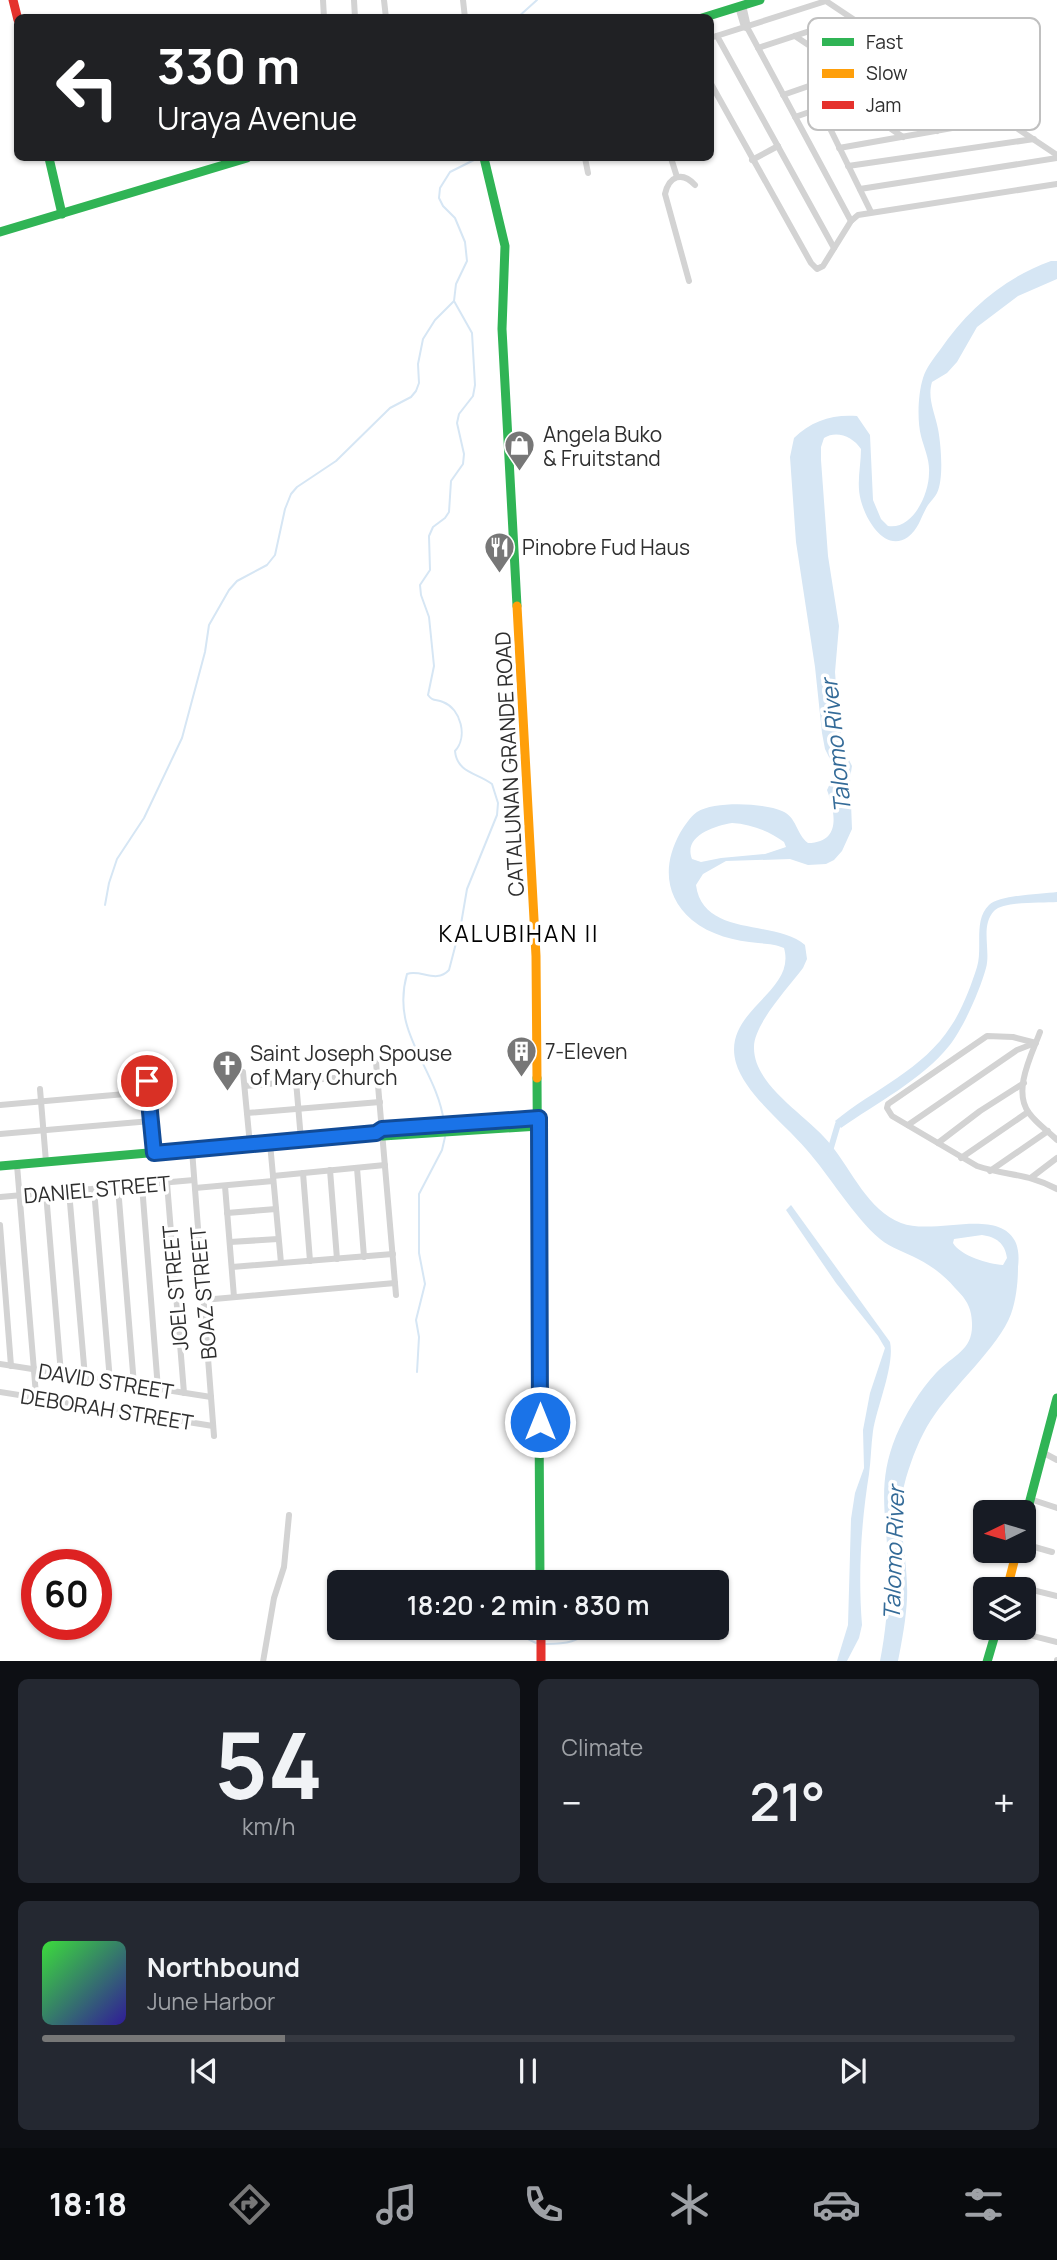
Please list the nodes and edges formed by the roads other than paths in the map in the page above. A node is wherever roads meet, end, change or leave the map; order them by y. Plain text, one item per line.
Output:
1 (760, 0) edge
2 (741, 6) junction
3 (714, 14) edge
4 (852, 18) edge
5 (747, 27) junction
6 (808, 32) edge
7 (795, 36) junction
8 (714, 37) edge
9 (808, 45) edge
10 (758, 48) junction
11 (808, 86) edge
12 (714, 89) edge
13 (783, 95) junction
14 (808, 112) edge
15 (795, 117) junction
16 (830, 130) edge
17 (894, 130) edge
18 (942, 130) edge
19 (1020, 130) edge
20 (937, 131) joint
21 (903, 136) junction
22 (1034, 139) junction
23 (778, 146) junction
24 (839, 148) junction
25 (1057, 156) edge
26 (752, 160) junction
27 (50, 161) edge
28 (237, 161) edge
29 (485, 161) edge
30 (586, 161) edge
31 (672, 161) edge
32 (849, 166) junction
33 (588, 173) dead end
34 (677, 177) junction
35 (1057, 184) edge
36 (695, 185) dead end
37 (860, 189) junction
38 (872, 212) junction
39 (62, 214) junction
40 (851, 221) junction
41 (0, 232) edge
42 (834, 248) junction
43 (689, 281) dead end
44 (1040, 1032) dead end
45 (1036, 1042) junction
46 (376, 1062) dead end
47 (243, 1072) dead end
48 (377, 1074) junction
49 (147, 1081) dead end
50 (296, 1082) junction
51 (1024, 1083) junction
52 (244, 1086) junction
53 (40, 1089) dead end
54 (148, 1092) junction
55 (41, 1101) junction
56 (380, 1102) junction
57 (0, 1105) edge
58 (299, 1109) junction
59 (1028, 1112) junction
60 (247, 1113) junction
61 (151, 1121) junction
62 (539, 1122) junction
63 (908, 1125) junction
64 (43, 1130) junction
65 (1048, 1131) junction
66 (380, 1133) junction
67 (0, 1134) edge
68 (301, 1140) junction
69 (1057, 1140) edge
70 (270, 1143) junction
71 (938, 1143) junction
72 (250, 1145) junction
73 (192, 1150) junction
74 (154, 1153) junction
75 (961, 1158) junction
76 (1057, 1158) edge
77 (46, 1162) junction
78 (17, 1165) junction
79 (385, 1165) junction
80 (0, 1166) edge
81 (357, 1168) junction
82 (330, 1170) junction
83 (990, 1171) junction
84 (303, 1173) junction
85 (1032, 1177) junction
86 (273, 1179) junction
87 (167, 1183) junction
88 (194, 1184) junction
89 (142, 1185) junction
90 (225, 1186) junction
91 (118, 1187) junction
92 (94, 1189) junction
93 (1057, 1189) edge
94 (69, 1191) junction
95 (46, 1193) junction
96 (20, 1195) junction
97 (0, 1197) edge
98 (276, 1209) junction
99 (227, 1213) junction
100 (0, 1225) edge
101 (278, 1239) junction
102 (230, 1242) junction
103 (393, 1254) junction
104 (364, 1257) junction
105 (337, 1259) junction
106 (310, 1261) junction
107 (281, 1263) junction
108 (232, 1267) junction
109 (395, 1283) junction
110 (396, 1295) dead end
111 (234, 1297) junction
112 (203, 1300) junction
113 (0, 1364) edge
114 (11, 1366) junction
115 (34, 1369) junction
116 (61, 1374) junction
117 (85, 1377) junction
118 (110, 1381) junction
119 (134, 1385) junction
120 (159, 1389) junction
121 (0, 1392) edge
122 (184, 1393) junction
123 (211, 1397) junction
124 (36, 1398) junction
125 (1057, 1398) edge
126 (37, 1407) dead end
127 (213, 1426) junction
128 (214, 1436) dead end
129 (1042, 1452) junction
130 (1057, 1460) edge
131 (1030, 1499) joint
132 (1057, 1508) edge
133 (289, 1515) dead end
134 (1036, 1547) edge
135 (1052, 1552) dead end
136 (541, 1570) edge
137 (1036, 1592) edge
138 (1057, 1596) edge
139 (1036, 1637) edge
140 (541, 1640) edge
141 (995, 1640) edge
142 (1057, 1642) edge
143 (263, 1661) edge
144 (541, 1661) edge
145 (987, 1661) edge

1 - 2 main road
2 - 3 main road
2 - 5 street
4 - 5 street
5 - 8 street
5 - 10 street
6 - 7 street
7 - 9 street
7 - 10 street
8 - 23 street
10 - 13 street
11 - 13 street
12 - 26 street
13 - 15 street
14 - 15 street
15 - 40 street
16 - 24 street
17 - 21 street
18 - 20 street
19 - 22 street
20 - 21 street
21 - 24 street
22 - 25 street
22 - 32 street
23 - 26 street
23 - 42 street
24 - 32 street
25 - 37 street
26 - 42 street
27 - 39 main road
28 - 39 main road
29 - 62 main road, CATALUNAN GRANDE ROAD
30 - 33 street
31 - 34 street
32 - 37 street
34 - 36 street
34 - 43 street
35 - 38 street
37 - 38 street
38 - 40 street
39 - 41 main road
40 - 42 street
44 - 45 street
45 - 51 street
45 - 63 street
45 - 63 street
46 - 48 street
47 - 52 street
48 - 50 street
48 - 56 street
49 - 54 street
50 - 52 street
50 - 58 street
51 - 59 street
51 - 71 street
52 - 60 street
53 - 55 street
54 - 55 street
54 - 61 street
55 - 57 street
55 - 64 street
56 - 58 street
56 - 66 street
58 - 60 street
58 - 68 street
59 - 65 street
59 - 75 street
60 - 72 street
61 - 64 street
61 - 74 street
62 - 66 main road
62 - 136 main road, CATALUNAN GRANDE ROAD
63 - 71 street
64 - 67 street
64 - 77 street
65 - 69 street
65 - 83 street
66 - 68 main road
66 - 79 street
68 - 70 main road
70 - 72 main road
70 - 86 street
71 - 75 street
72 - 73 main road
73 - 74 main road
73 - 88 street, BOAZ STREET
74 - 77 main road
75 - 83 street
76 - 85 street
77 - 78 main road
78 - 80 main road
78 - 96 street
79 - 81 street, DANIEL STREET
79 - 103 street
81 - 82 street, DANIEL STREET
81 - 104 street
82 - 84 street, DANIEL STREET
82 - 105 street
83 - 85 street
84 - 86 street, DANIEL STREET
84 - 106 street
85 - 93 street
86 - 90 street, DANIEL STREET
86 - 98 street
87 - 88 street, DANIEL STREET
87 - 89 street, DANIEL STREET
87 - 122 street, JOEL STREET
88 - 90 street, DANIEL STREET
88 - 112 street, BOAZ STREET
89 - 91 street, DANIEL STREET
89 - 120 street
90 - 99 street
91 - 92 street, DANIEL STREET
91 - 119 street
92 - 94 street, DANIEL STREET
92 - 118 street
94 - 95 street, DANIEL STREET
94 - 117 street
95 - 96 street, DANIEL STREET
95 - 116 street
96 - 97 street, DANIEL STREET
96 - 115 street
98 - 99 street
98 - 101 street
99 - 102 street
100 - 114 street
101 - 102 street
101 - 107 street
102 - 108 street
103 - 104 street
103 - 109 street
104 - 105 street
105 - 106 street
106 - 107 street
107 - 108 street
108 - 111 street
109 - 110 street
109 - 111 street
111 - 112 street
112 - 123 street, BOAZ STREET
113 - 114 street, DAVID STREET
114 - 115 street, DAVID STREET
115 - 116 street, DAVID STREET
115 - 124 street
116 - 117 street, DAVID STREET
117 - 118 street, DAVID STREET
118 - 119 street, DAVID STREET
119 - 120 street, DAVID STREET
120 - 122 street, DAVID STREET
121 - 124 street, DEBORAH STREET
122 - 123 street, DAVID STREET
123 - 127 street, BOAZ STREET
124 - 126 street
124 - 127 street, DEBORAH STREET
125 - 129 main road
127 - 128 street, BOAZ STREET
129 - 130 street
129 - 131 main road
131 - 132 street
133 - 143 street
134 - 135 street
137 - 138 street
139 - 142 street
140 - 144 main road
141 - 145 main road

